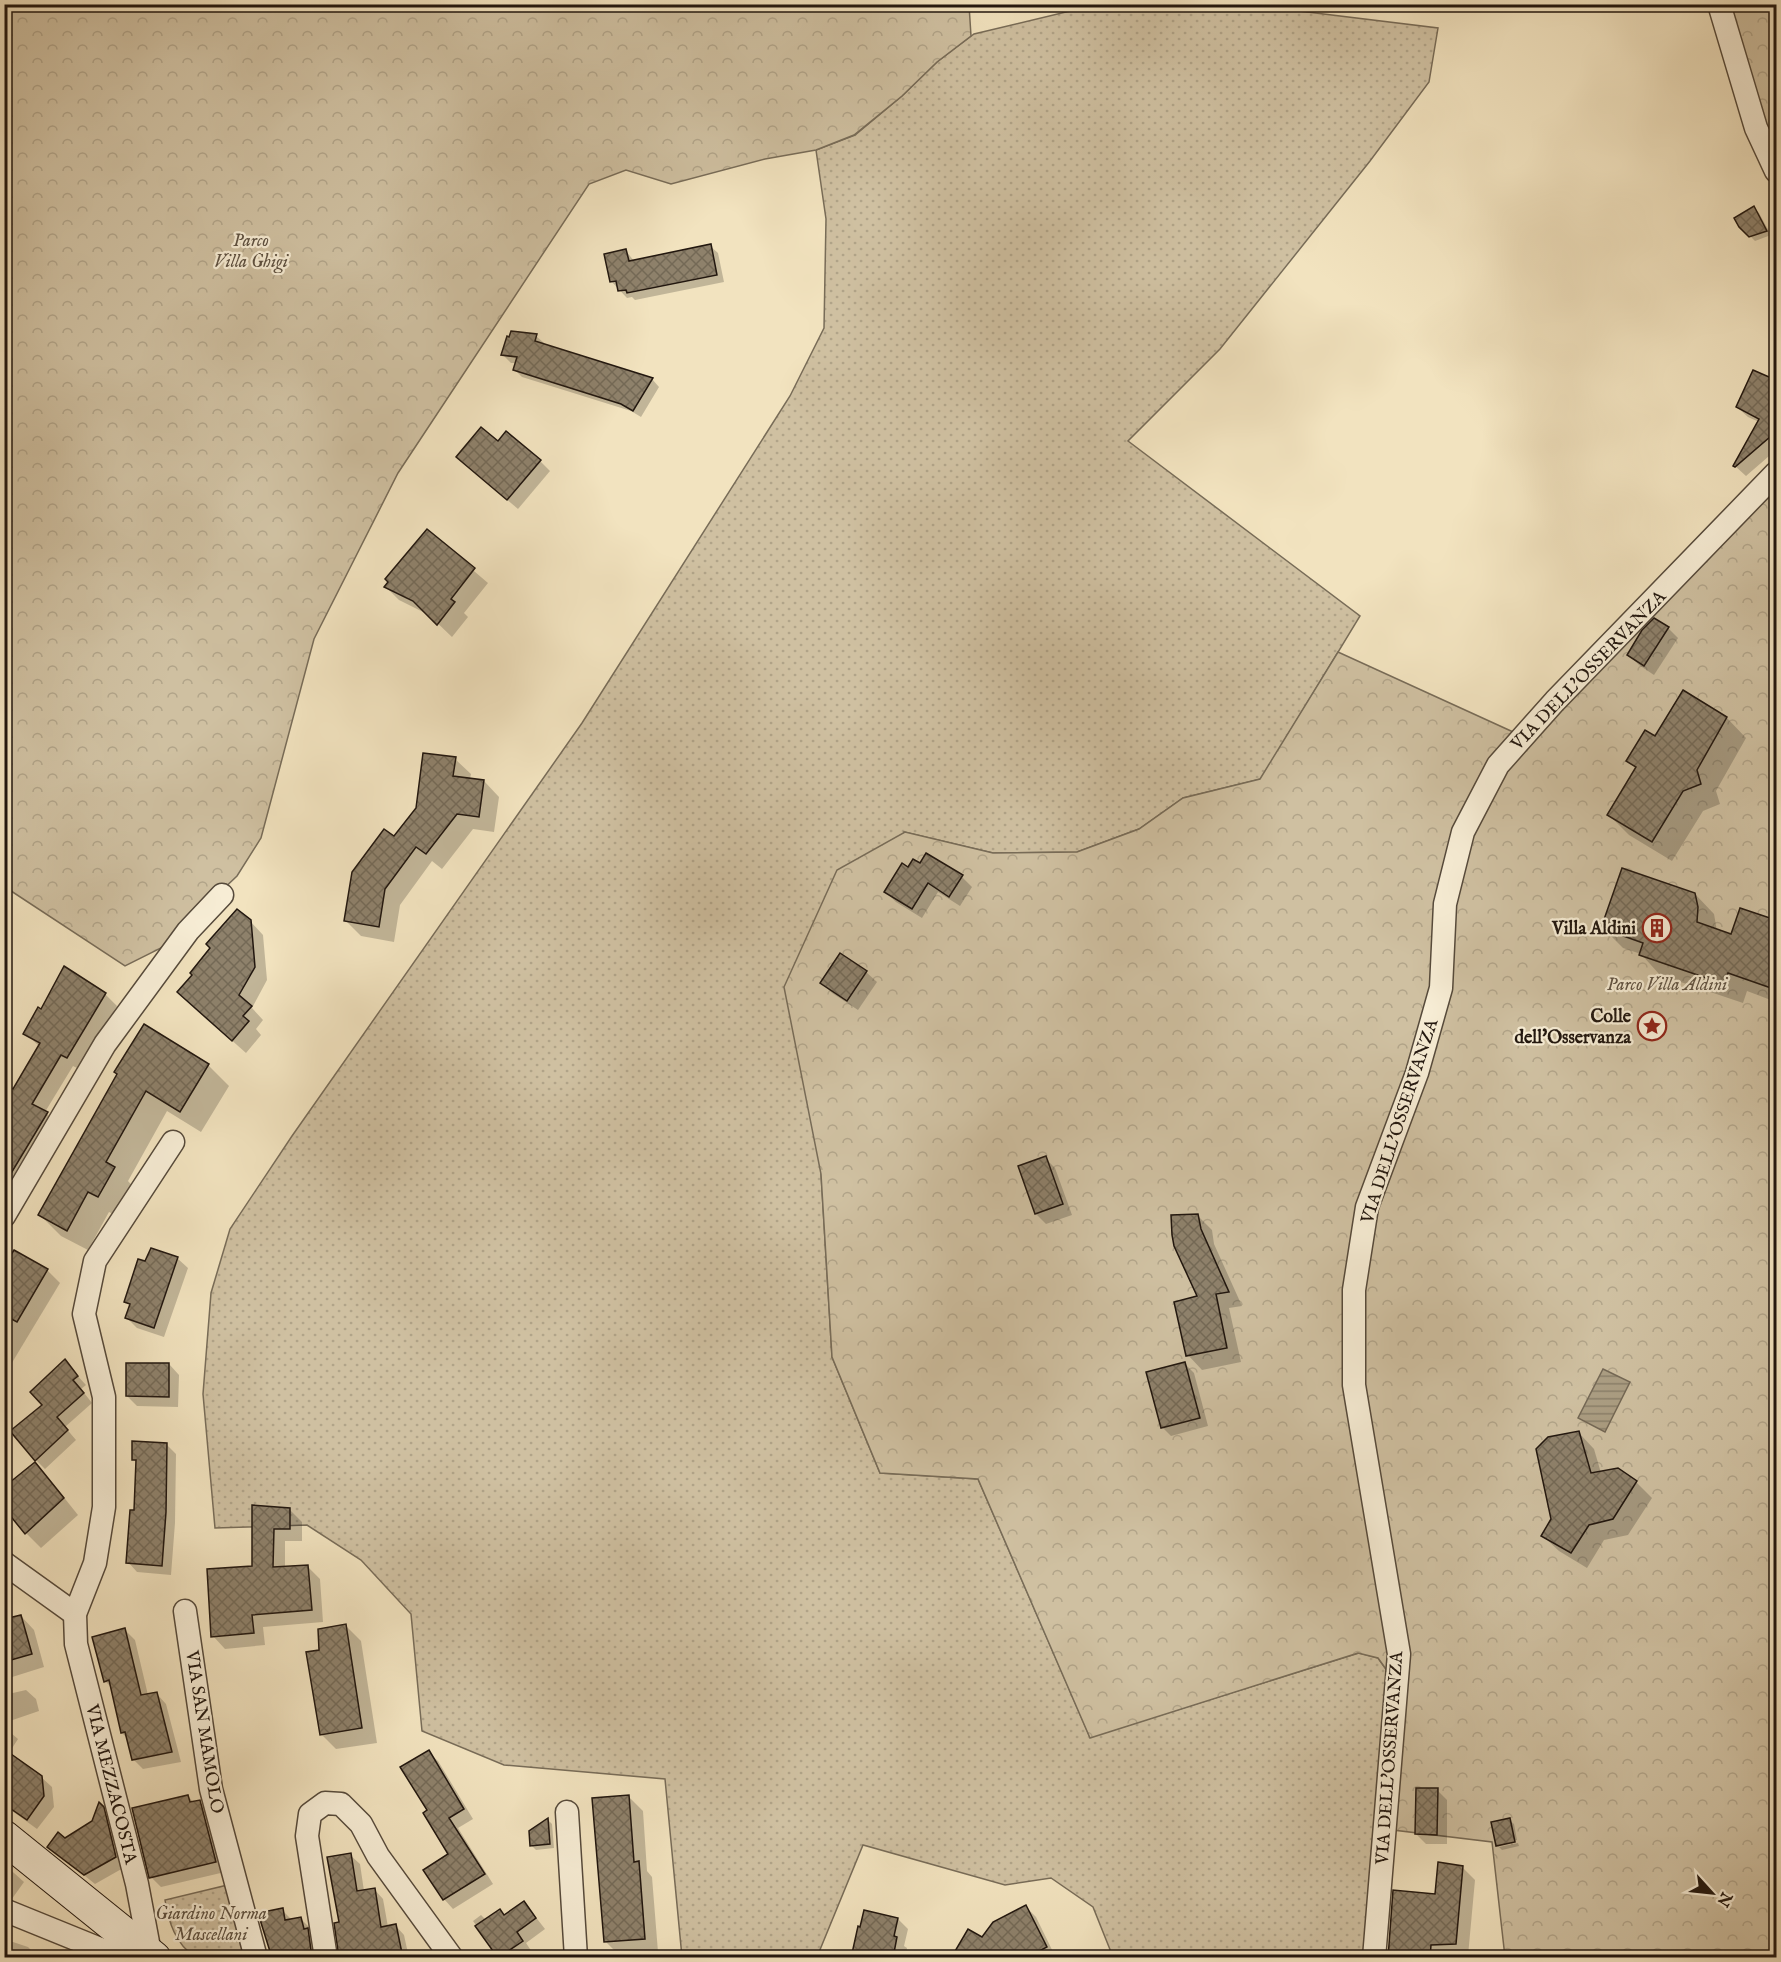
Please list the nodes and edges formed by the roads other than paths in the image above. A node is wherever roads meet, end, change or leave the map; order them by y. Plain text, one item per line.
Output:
1 (1719, 4) edge
2 (1776, 171) edge
3 (1776, 473) edge
4 (222, 895) dead end
5 (173, 1142) dead end
6 (4, 1216) edge
7 (4, 1563) edge
8 (185, 1611) dead end
9 (75, 1614) junction
10 (567, 1812) dead end
11 (4, 1837) edge
12 (4, 1910) edge
13 (144, 1956) edge
14 (256, 1958) edge
15 (326, 1958) edge
16 (452, 1958) edge
17 (576, 1958) edge
18 (1374, 1958) edge

1 - 2 street
3 - 18 street, VIA DELL'OSSERVANZA
4 - 6 street
5 - 9 street, VIA MEZZACOSTA
7 - 9 street
8 - 14 street, VIA SAN MAMOLO
9 - 13 street, VIA MEZZACOSTA
10 - 17 street
11 - 13 main road
12 - 13 street
15 - 16 street

